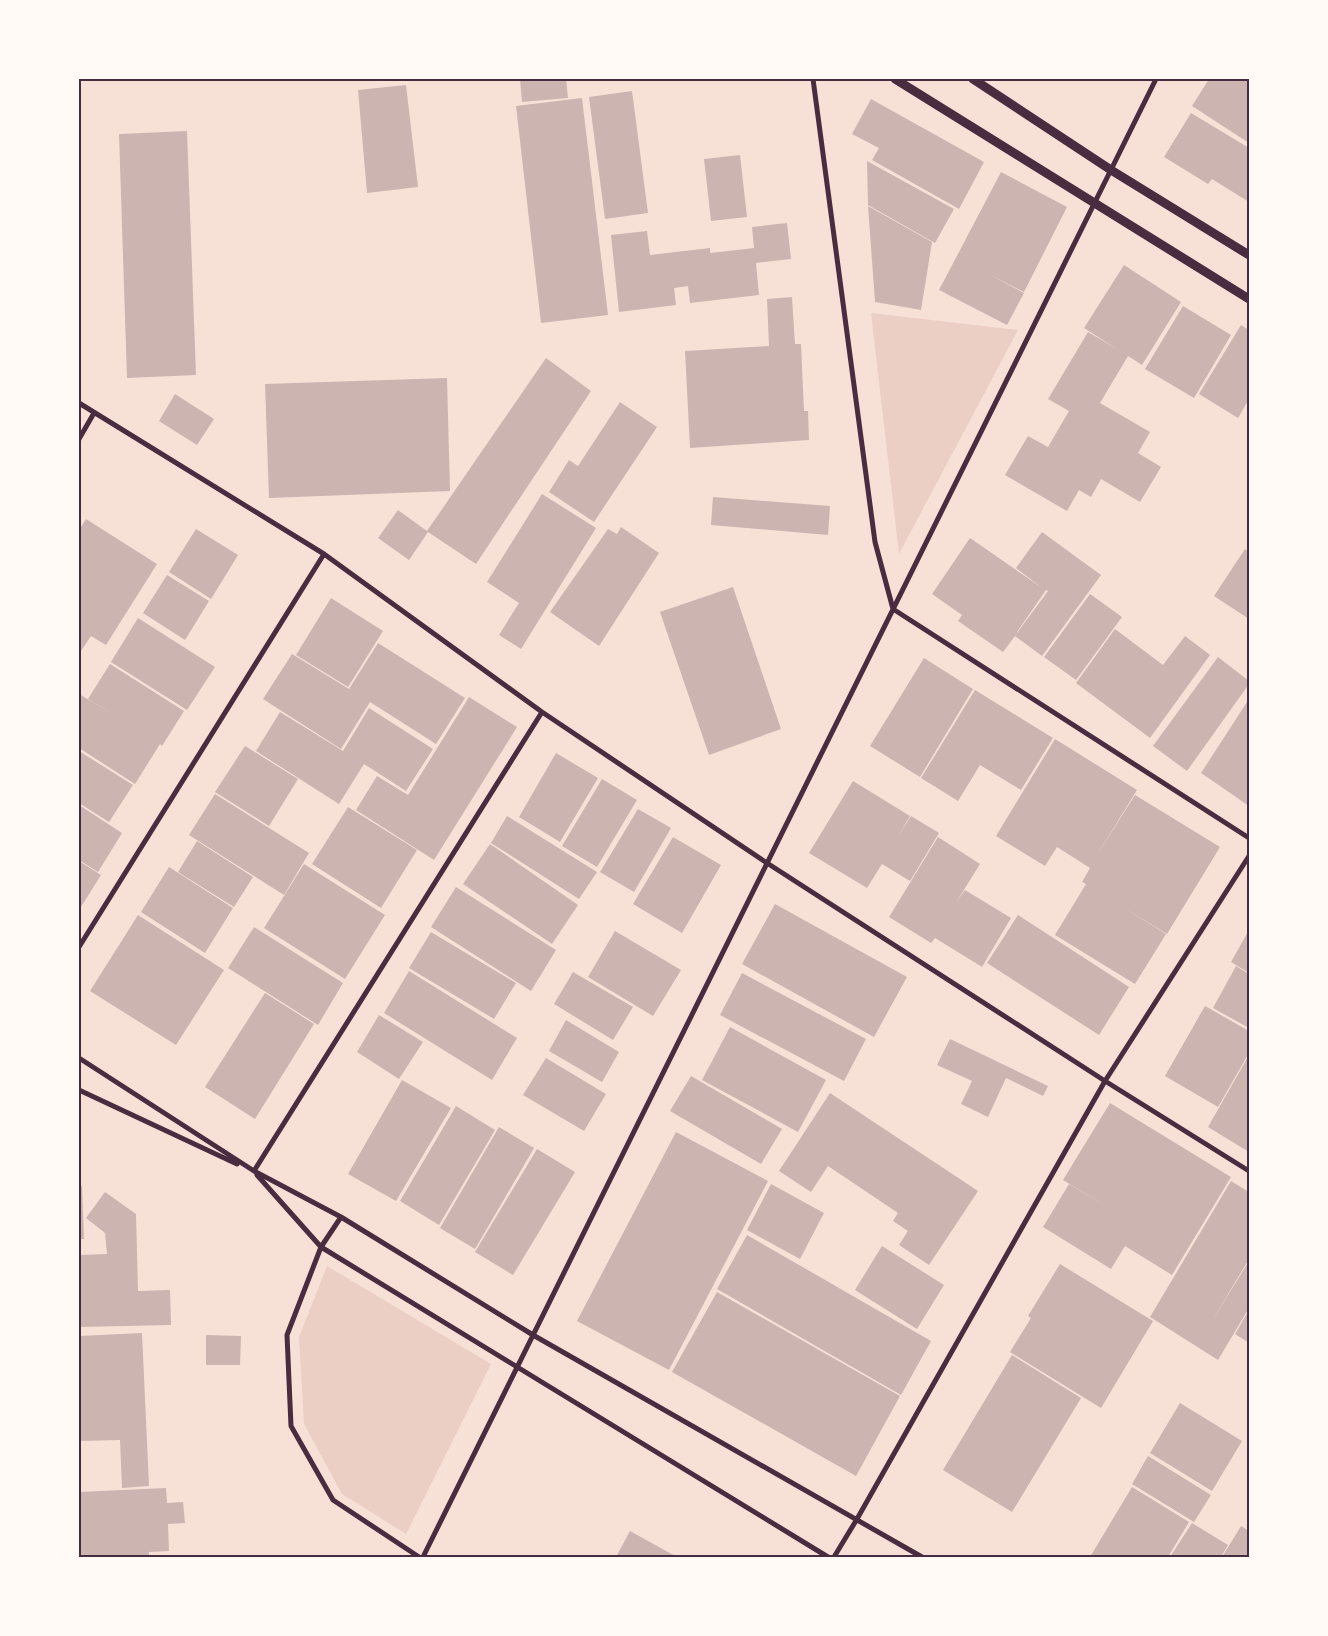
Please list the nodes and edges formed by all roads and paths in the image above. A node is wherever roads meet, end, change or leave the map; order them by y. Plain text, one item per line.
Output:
1 (813, 79) edge
2 (895, 79) edge
3 (974, 79) edge
4 (1156, 79) edge
5 (1111, 170) junction
6 (1095, 203) junction
7 (1249, 256) edge
8 (1249, 299) edge
9 (79, 403) edge
10 (94, 413) junction
11 (79, 439) edge
12 (324, 554) junction
13 (893, 609) junction
14 (542, 712) junction
15 (1249, 838) edge
16 (1249, 856) edge
17 (768, 862) junction
18 (79, 947) edge
19 (79, 1058) edge
20 (1105, 1080) junction
21 (79, 1090) edge
22 (1249, 1171) edge
23 (254, 1172) junction
24 (341, 1217) junction
25 (321, 1247) junction
26 (533, 1335) junction
27 (517, 1367) junction
28 (857, 1519) junction
29 (421, 1557) edge
30 (828, 1557) edge
31 (834, 1557) edge
32 (922, 1557) edge

1 - 13 street
2 - 6 street
3 - 5 street
4 - 5 street
5 - 6 street
5 - 7 street
6 - 8 street
6 - 13 street
9 - 10 street
10 - 11 street
10 - 12 street
12 - 14 street
12 - 18 street
13 - 15 street
13 - 17 street
14 - 17 street
14 - 23 street
16 - 20 street
17 - 20 street
17 - 26 street
19 - 23 street
20 - 22 street
20 - 28 street
21 - 23 street
23 - 24 street
23 - 25 street
24 - 25 street
24 - 26 street
25 - 27 street
25 - 29 street
26 - 27 street
26 - 28 street
27 - 29 street
27 - 30 street
28 - 31 street
28 - 32 street

